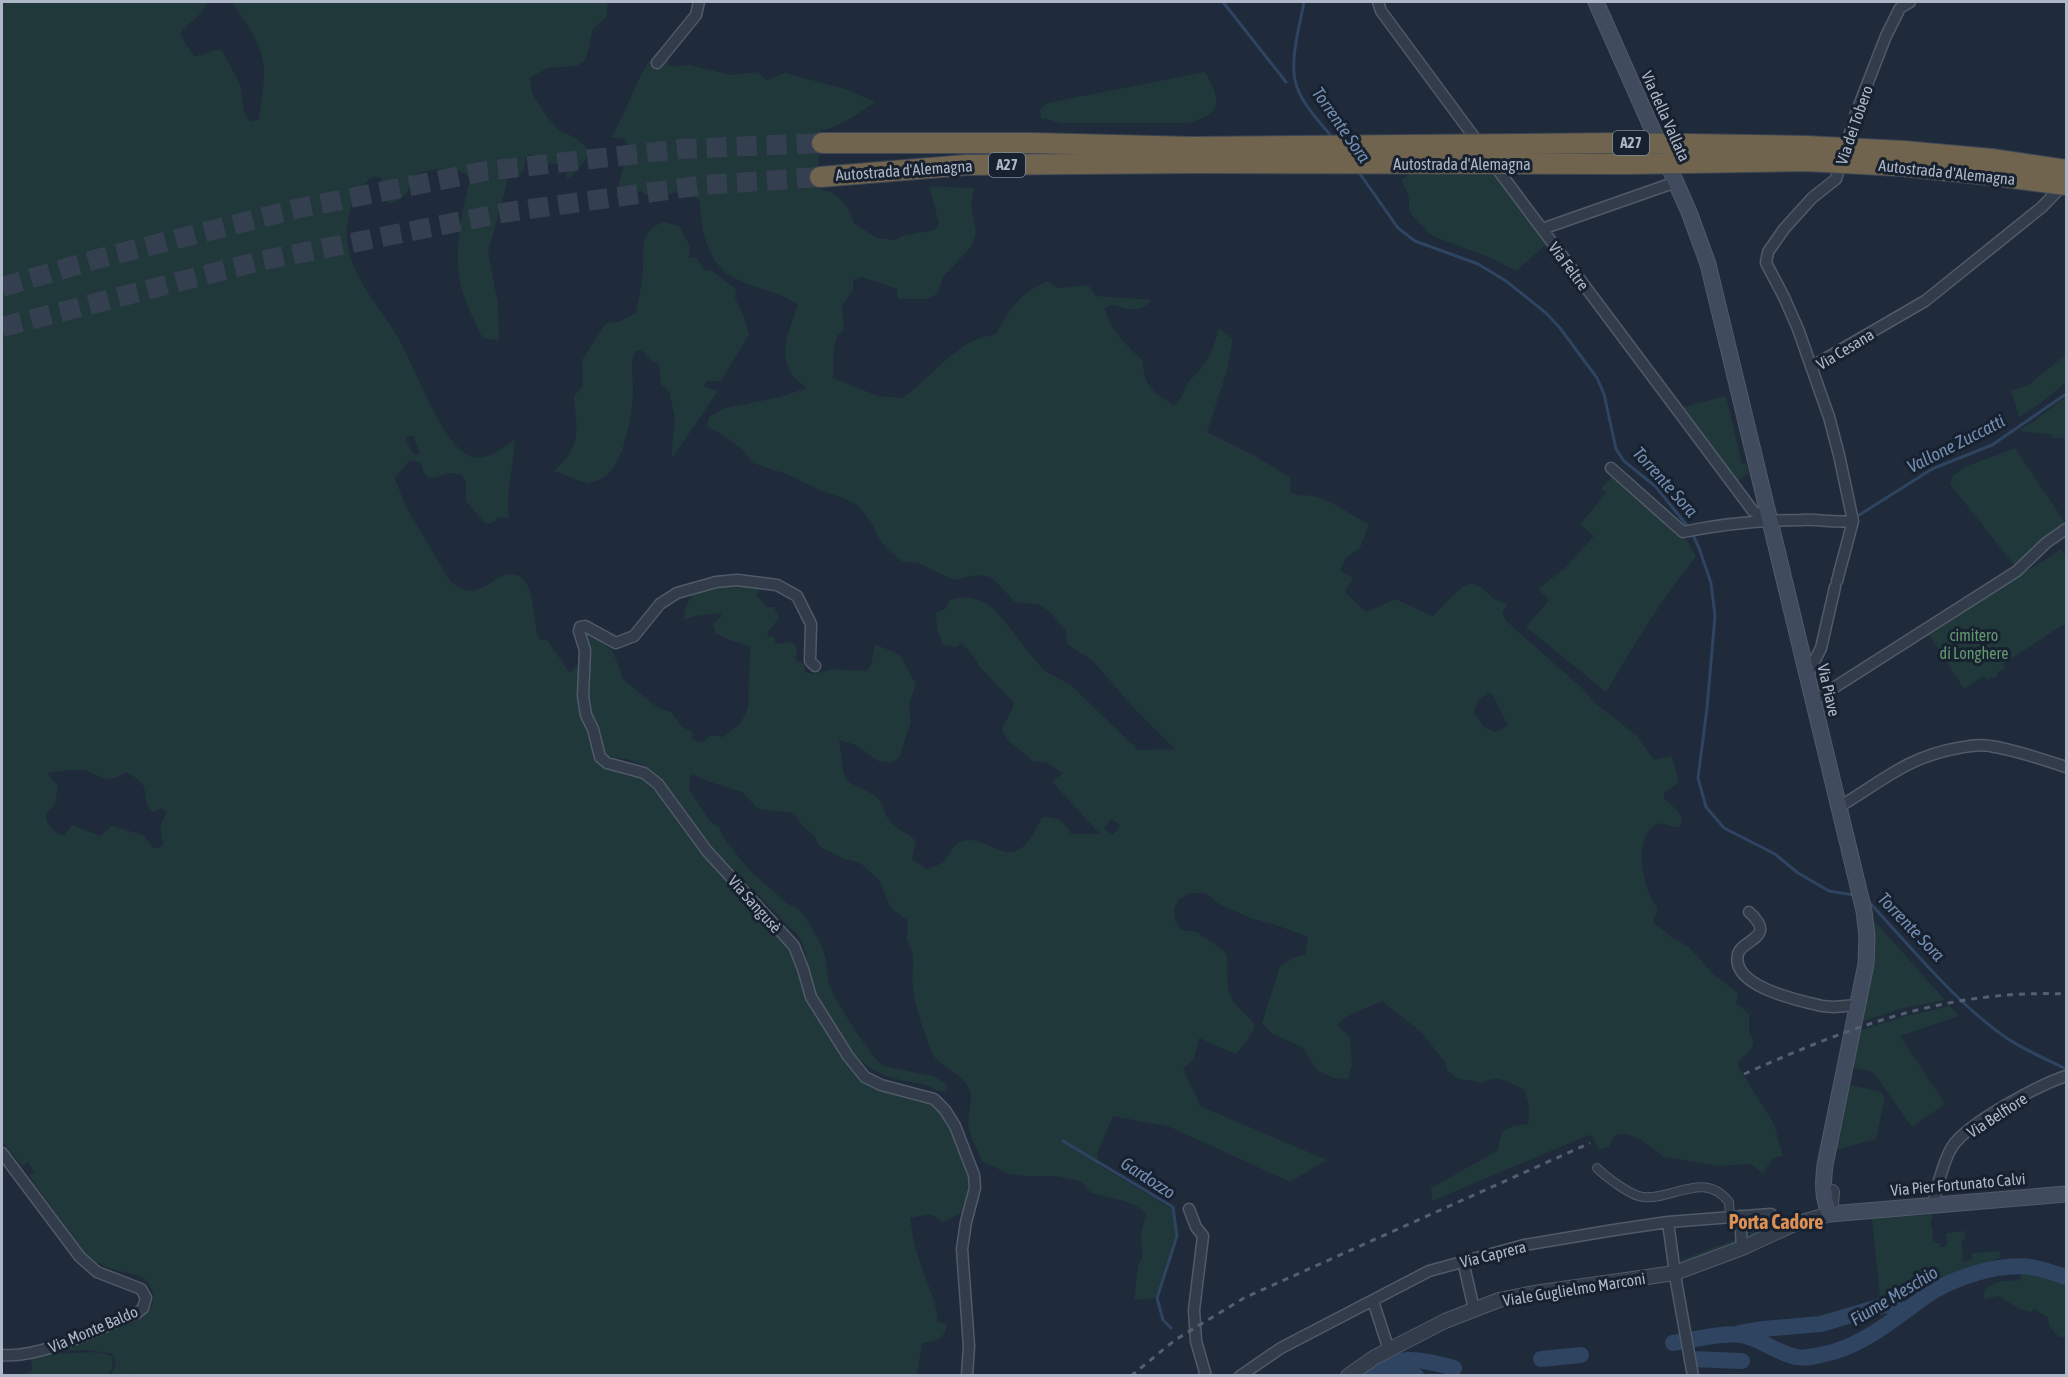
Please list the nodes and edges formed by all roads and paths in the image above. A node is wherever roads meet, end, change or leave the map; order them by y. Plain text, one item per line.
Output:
1 (699, 2) edge
2 (1378, 2) edge
3 (1596, 2) edge
4 (1902, 4) edge
5 (657, 63) dead end
6 (822, 143) tunnel mouth
7 (1194, 155) junction
8 (2067, 170) edge
9 (820, 177) tunnel mouth
10 (1676, 182) junction
11 (2067, 184) edge
12 (1542, 229) junction
13 (1702, 245) joint
14 (1811, 367) junction
15 (1611, 468) dead end
16 (1771, 521) junction
17 (1853, 521) junction
18 (2065, 533) edge
19 (816, 666) dead end
20 (1808, 676) junction
21 (1813, 701) junction
22 (2067, 767) edge
23 (1839, 807) junction
24 (1749, 912) dead end
25 (1857, 1005) junction
26 (2067, 1076) edge
27 (2, 1153) edge
28 (1598, 1168) dead end
29 (1828, 1187) junction
30 (2067, 1194) edge
31 (1933, 1204) junction
32 (1189, 1209) dead end
33 (1853, 1211) junction
34 (1772, 1214) dead end
35 (1830, 1214) junction
36 (1735, 1216) junction
37 (1668, 1222) junction
38 (1799, 1222) junction
39 (1742, 1248) junction
40 (1463, 1261) junction
41 (1675, 1273) junction
42 (1373, 1300) junction
43 (1474, 1309) junction
44 (1389, 1350) junction
45 (2, 1355) edge
46 (968, 1376) edge
47 (1206, 1376) edge
48 (1240, 1376) edge
49 (1348, 1376) edge
50 (1693, 1376) edge

1 - 5 street
2 - 12 street, Via Feltre
3 - 10 main road, Via della Vallata
4 - 14 street, Via dei Tobero
6 - 7 highway, Autostrada d'Alemagna / A27
7 - 8 highway, Autostrada d'Alemagna / A27, bridge
7 - 9 highway, Autostrada d'Alemagna / A27
7 - 11 highway, Autostrada d'Alemagna / A27, bridge
10 - 12 street
10 - 13 main road, Via della Vallata
11 - 14 street, Via Cesana
12 - 16 street, Via Feltre
13 - 16 main road, Via Piave
14 - 17 street, Via Cesana
15 - 16 street
16 - 17 street
16 - 20 main road, Via Piave
17 - 20 street
18 - 21 street
19 - 46 street, Via Sangusè
20 - 21 main road, Via Piave
21 - 23 main road, Via Piave
22 - 23 street
23 - 25 main road, Via Piave
24 - 25 street
25 - 29 main road, Via Piave
26 - 31 street, Via Belfiore
27 - 45 street, Via Monte Baldo
28 - 36 street
29 - 33 main road
29 - 35 main road, Via Piave
29 - 38 street
30 - 31 main road, Via Pier Fortunato Calvi
31 - 33 main road, Via Pier Fortunato Calvi
32 - 47 street
33 - 35 main road, Via Pier Fortunato Calvi
34 - 36 street, Via Caprera
35 - 38 street, Viale Guglielmo Marconi
36 - 37 street, Via Caprera
36 - 39 street
37 - 40 street, Via Caprera
37 - 41 street
38 - 39 street, Viale Guglielmo Marconi
39 - 41 street, Viale Guglielmo Marconi
40 - 42 street, Via Caprera
40 - 43 street
41 - 43 street, Viale Guglielmo Marconi
41 - 50 street
42 - 44 street
42 - 48 street, Via Caprera
43 - 44 street, Viale Guglielmo Marconi
44 - 49 street, Viale Guglielmo Marconi

